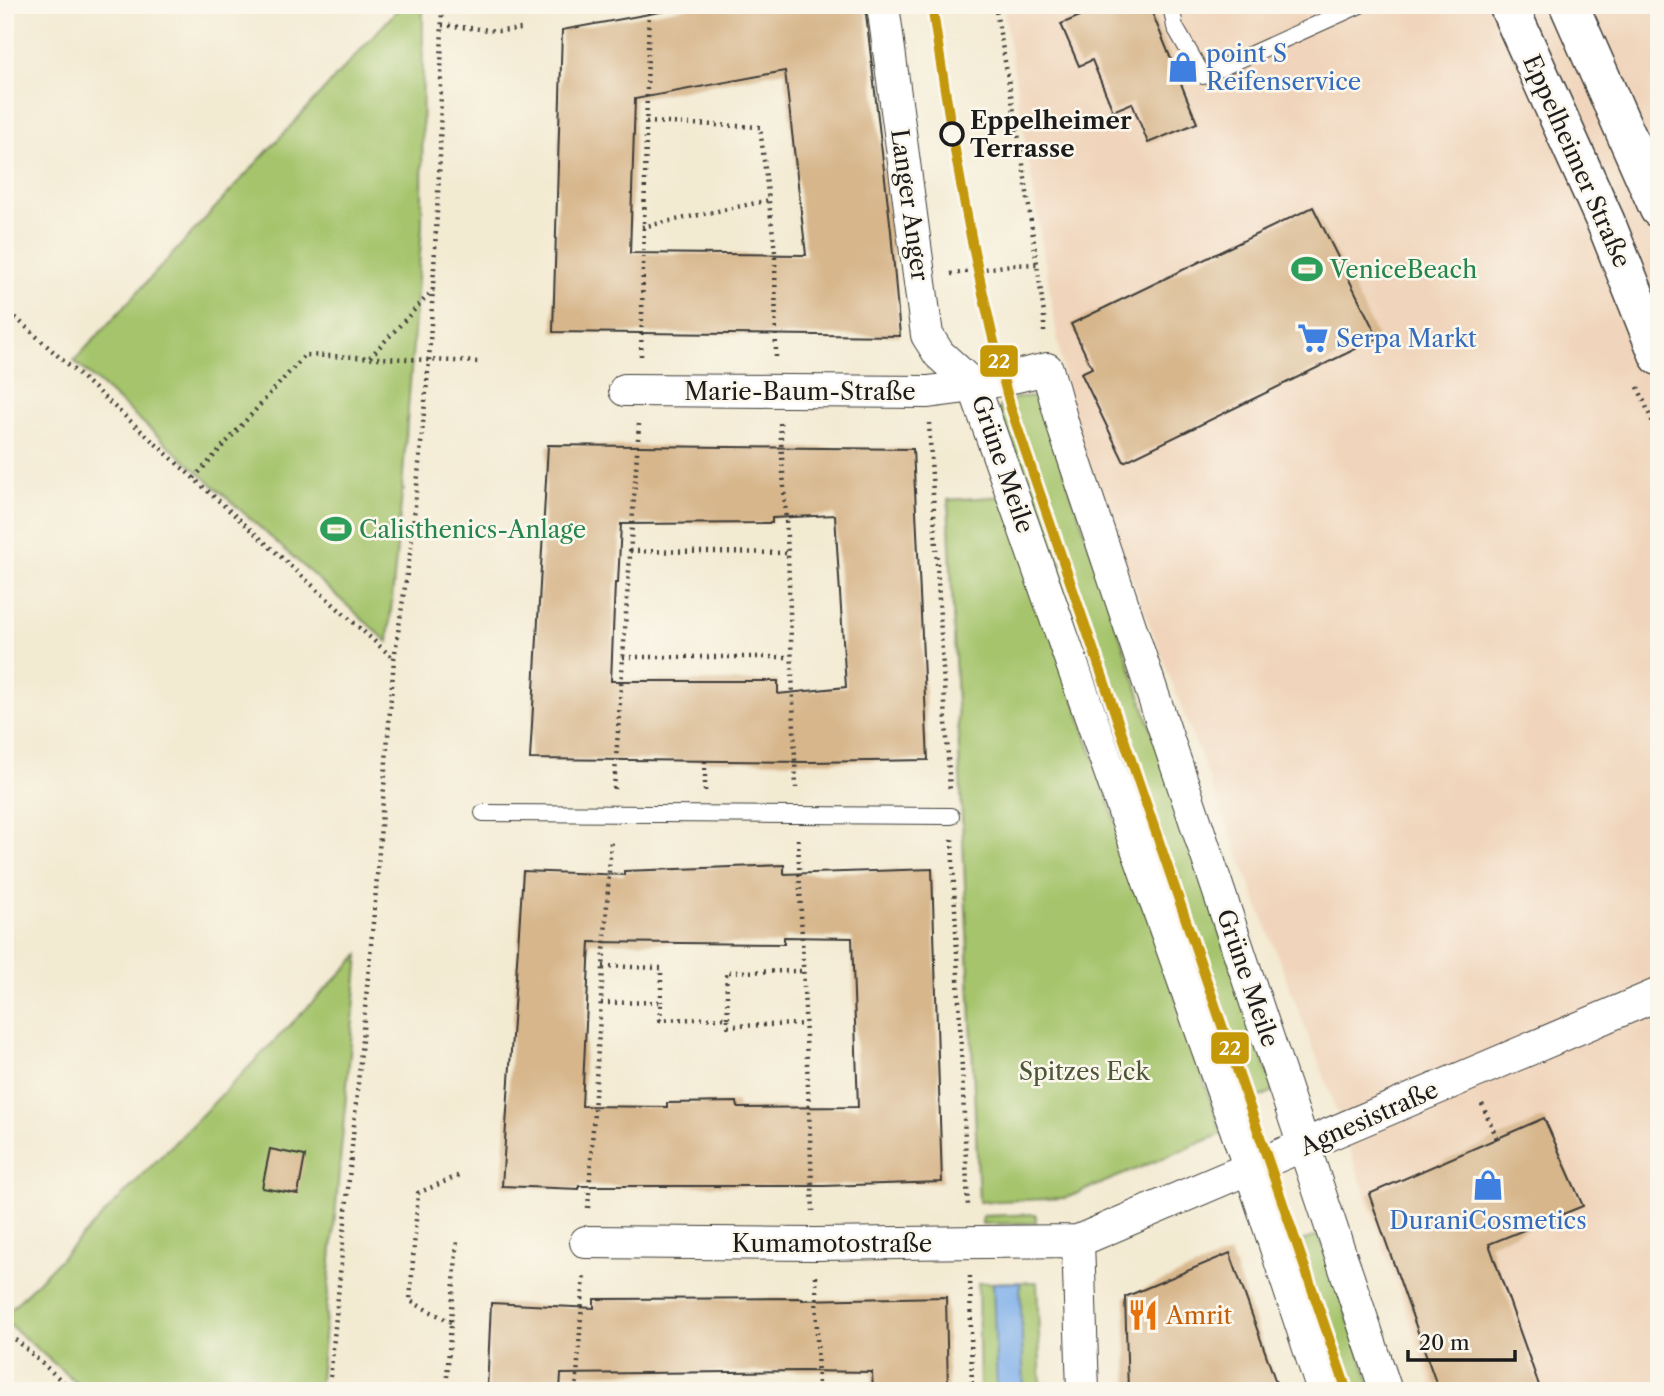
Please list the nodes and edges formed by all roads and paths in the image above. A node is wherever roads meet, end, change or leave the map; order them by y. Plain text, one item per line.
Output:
1 (442, 5) edge
2 (649, 5) edge
3 (883, 5) edge
4 (995, 5) edge
5 (1171, 5) edge
6 (1360, 5) edge
7 (1508, 5) edge
8 (1569, 5) edge
9 (442, 25) junction
10 (521, 29) dead end
11 (646, 122) junction
12 (770, 200) junction
13 (1659, 209) edge
14 (642, 227) junction
15 (1037, 264) junction
16 (920, 278) junction
17 (433, 290) junction
18 (5, 308) edge
19 (1659, 356) edge
20 (370, 358) junction
21 (429, 360) junction
22 (480, 362) dead end
23 (1047, 369) junction
24 (974, 386) junction
25 (632, 390) junction
26 (778, 391) junction
27 (194, 478) junction
28 (630, 551) junction
29 (788, 553) junction
30 (623, 657) junction
31 (791, 657) junction
32 (394, 659) junction
33 (483, 813) dead end
34 (612, 814) junction
35 (797, 815) junction
36 (951, 816) dead end
37 (603, 966) junction
38 (803, 971) junction
39 (1659, 994) edge
40 (661, 1002) junction
41 (601, 1003) junction
42 (728, 1018) junction
43 (805, 1024) junction
44 (1304, 1146) junction
45 (1250, 1169) junction
46 (460, 1175) dead end
47 (457, 1241) dead end
48 (1079, 1241) junction
49 (586, 1242) junction
50 (970, 1242) junction
51 (815, 1244) junction
52 (451, 1322) junction
53 (5, 1330) edge
54 (73, 1391) edge
55 (329, 1391) edge
56 (446, 1391) edge
57 (576, 1391) edge
58 (818, 1391) edge
59 (972, 1391) edge
60 (1083, 1391) edge
61 (1323, 1391) edge
62 (1386, 1391) edge

1 - 9 path
2 - 11 path
3 - 16 street, Langer Anger
4 - 15 path
5 - 6 lane
7 - 19 main road, Eppelheimer Straße
8 - 13 main road
9 - 10 path
9 - 17 path
11 - 12 path
11 - 14 path
12 - 14 path
12 - 26 path
14 - 25 path
15 - 16 path
15 - 23 path
16 - 24 street, Langer Anger
17 - 20 path
17 - 21 path
18 - 27 path
20 - 21 path
20 - 27 path
21 - 22 path
21 - 32 path
23 - 24 street, Grüne Meile
23 - 44 street, Grüne Meile
24 - 26 street, Marie-Baum-Straße
24 - 45 street, Grüne Meile
25 - 26 street, Marie-Baum-Straße
25 - 28 path
26 - 29 path
27 - 32 path
28 - 29 path
28 - 30 path
29 - 31 path
30 - 31 path
30 - 34 path
31 - 35 path
32 - 55 path
33 - 34 lane
34 - 35 lane
34 - 37 path
35 - 36 lane
35 - 38 path
37 - 40 path
37 - 41 path
38 - 42 path
38 - 43 path
39 - 44 street, Agnesistraße
40 - 41 path
40 - 42 path
41 - 49 path
42 - 43 path
43 - 51 path
44 - 45 street, Agnesistraße
44 - 62 street, Grüne Meile
45 - 48 street, Agnesistraße
45 - 61 street, Grüne Meile
46 - 52 path
47 - 52 path
48 - 50 street, Kumamotostraße
48 - 60 street
49 - 51 street, Kumamotostraße
49 - 57 path
50 - 51 street, Kumamotostraße
50 - 59 path
51 - 58 path
52 - 56 path
53 - 54 path

